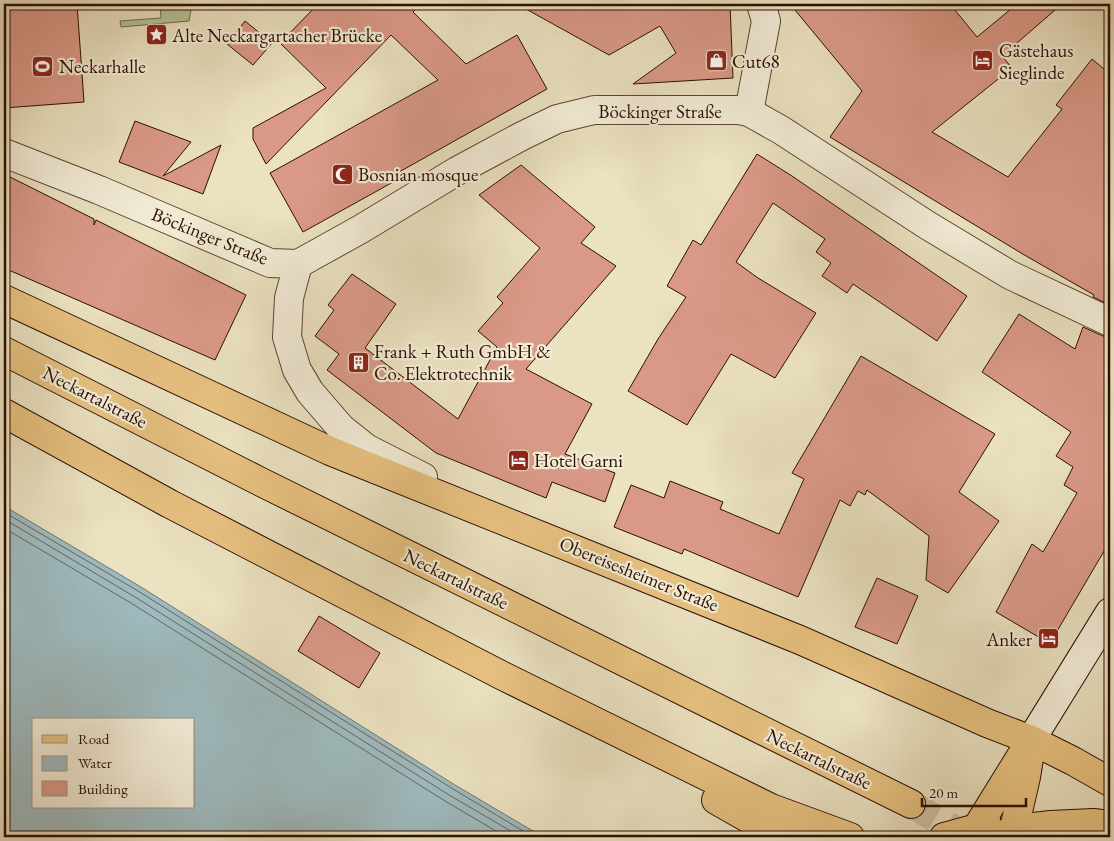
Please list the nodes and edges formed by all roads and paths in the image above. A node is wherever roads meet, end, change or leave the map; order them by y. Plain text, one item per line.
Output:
1 (771, 9) edge
2 (749, 112) junction
3 (4, 153) edge
4 (298, 264) junction
5 (4, 299) edge
6 (1110, 322) edge
7 (4, 351) edge
8 (4, 413) edge
9 (497, 517) junction
10 (1110, 612) edge
11 (503, 676) junction
12 (1031, 740) junction
13 (1026, 777) junction
14 (1110, 782) edge
15 (911, 804) tunnel mouth
16 (1110, 825) edge
17 (994, 834) edge
18 (781, 837) edge
19 (850, 837) edge
20 (944, 837) edge

1 - 2 street
2 - 4 street, Böckinger Straße
2 - 6 street, Böckinger Straße
3 - 4 street, Böckinger Straße
4 - 9 street, Obereisesheimer Straße
5 - 9 main road
7 - 15 main road, Neckartalstraße
8 - 11 main road
9 - 12 main road, Obereisesheimer Straße
10 - 12 street
11 - 18 main road
11 - 19 main road
12 - 13 main road
12 - 14 main road, Obereisesheimer Straße
12 - 17 main road
13 - 17 main road
13 - 17 main road
16 - 17 main road
17 - 20 main road

